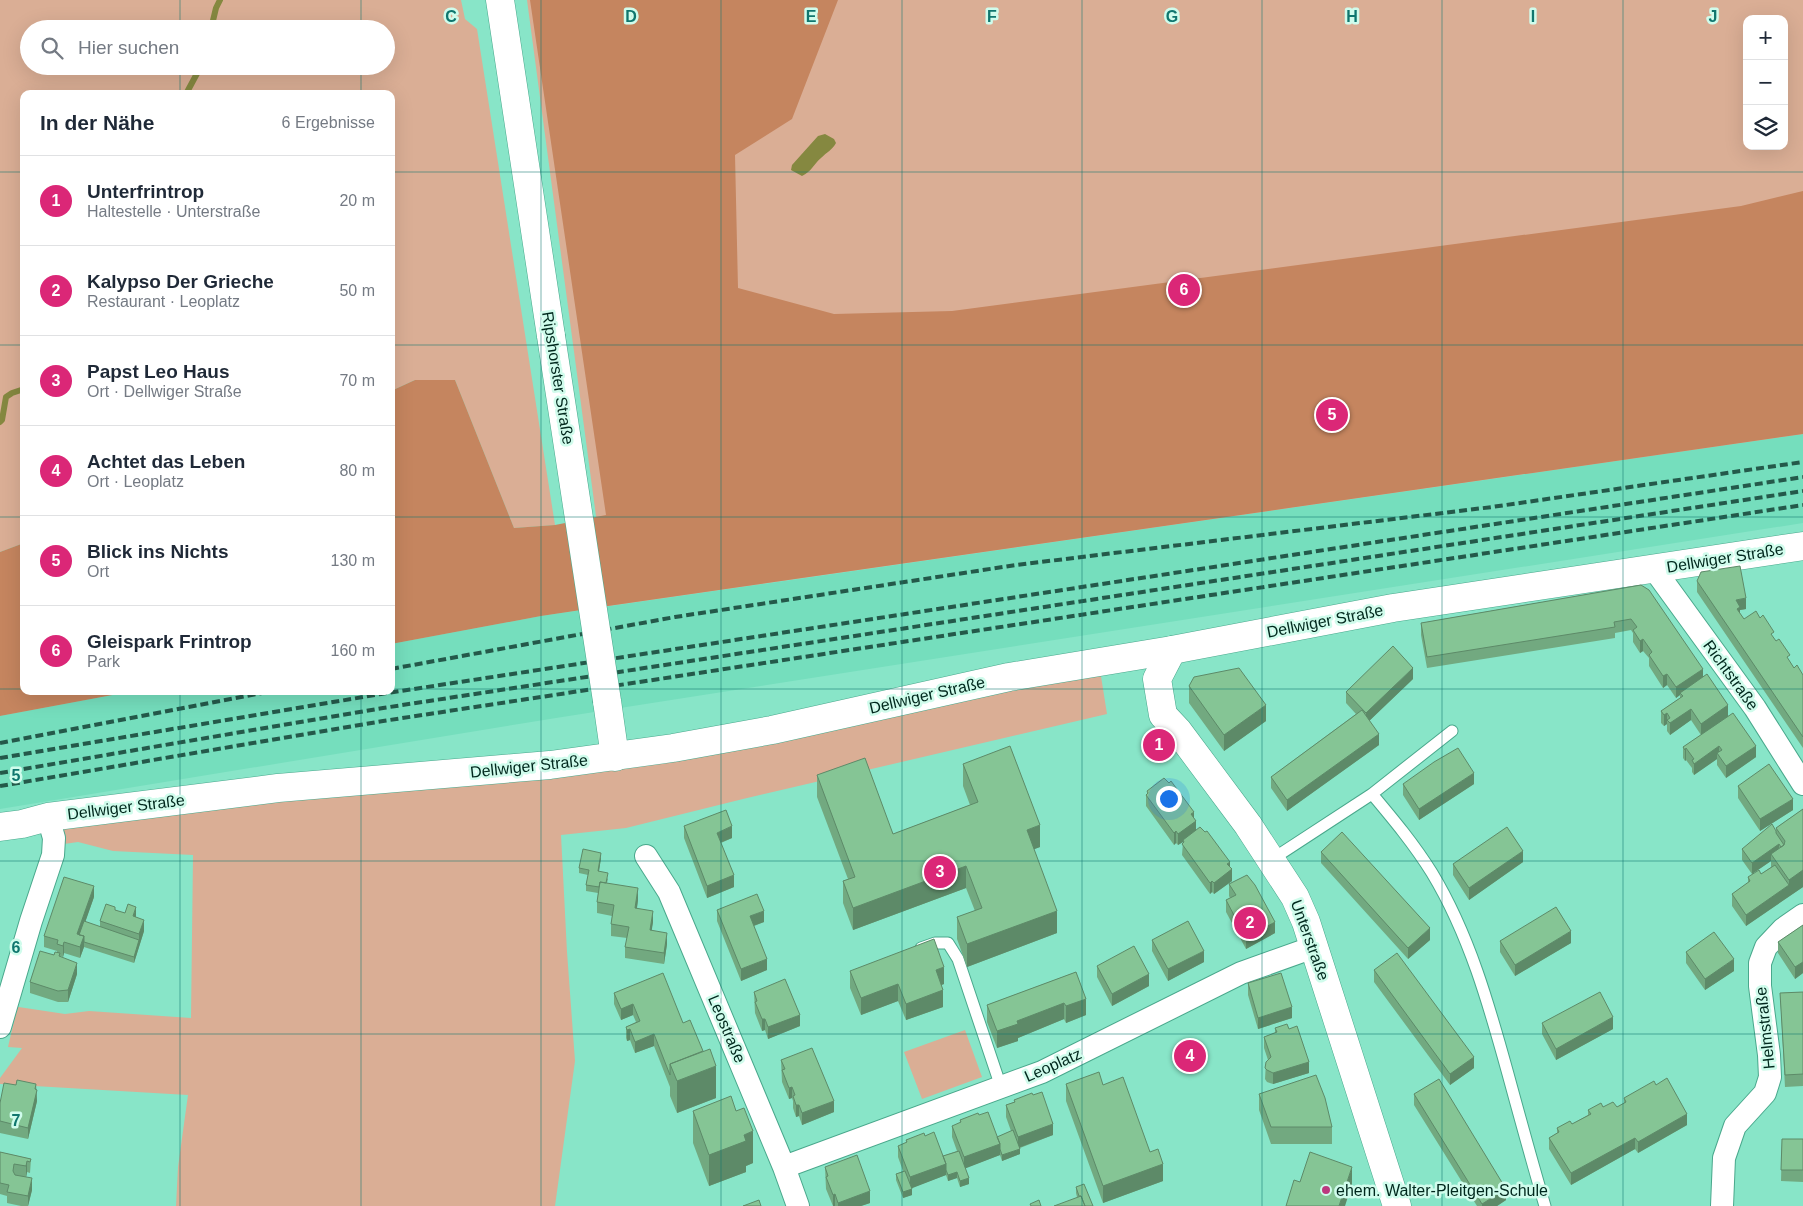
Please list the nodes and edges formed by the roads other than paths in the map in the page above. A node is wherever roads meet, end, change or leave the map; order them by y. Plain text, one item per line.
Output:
1 (500, 0) edge
2 (1803, 546) edge
3 (1654, 569) junction
4 (1172, 650) junction
5 (1452, 731) dead end
6 (615, 757) junction
7 (1803, 784) edge
8 (1372, 794) junction
9 (48, 817) junction
10 (0, 826) edge
11 (646, 856) dead end
12 (1271, 860) junction
13 (1803, 915) edge
14 (1314, 947) junction
15 (908, 952) edge
16 (0, 1027) edge
17 (1001, 1086) junction
18 (784, 1167) junction
19 (798, 1206) edge
20 (1397, 1206) edge
21 (1545, 1206) edge
22 (1722, 1206) edge

1 - 6 main road, Ripshorster Straße, bridge
2 - 3 main road, Dellwiger Straße
3 - 4 main road, Dellwiger Straße
3 - 7 street, Richtstraße
4 - 6 main road, Dellwiger Straße
4 - 12 main road, Unterstraße
5 - 8 lane
6 - 9 main road, Dellwiger Straße
8 - 12 lane
8 - 21 lane
9 - 10 main road, Dellwiger Straße
9 - 16 street
11 - 18 street, Leostraße
12 - 14 main road, Unterstraße
13 - 22 street, Helmstraße
14 - 17 street, Leoplatz
14 - 20 main road, Unterstraße
15 - 17 lane
17 - 18 street, Leoplatz
18 - 19 street, Leostraße

